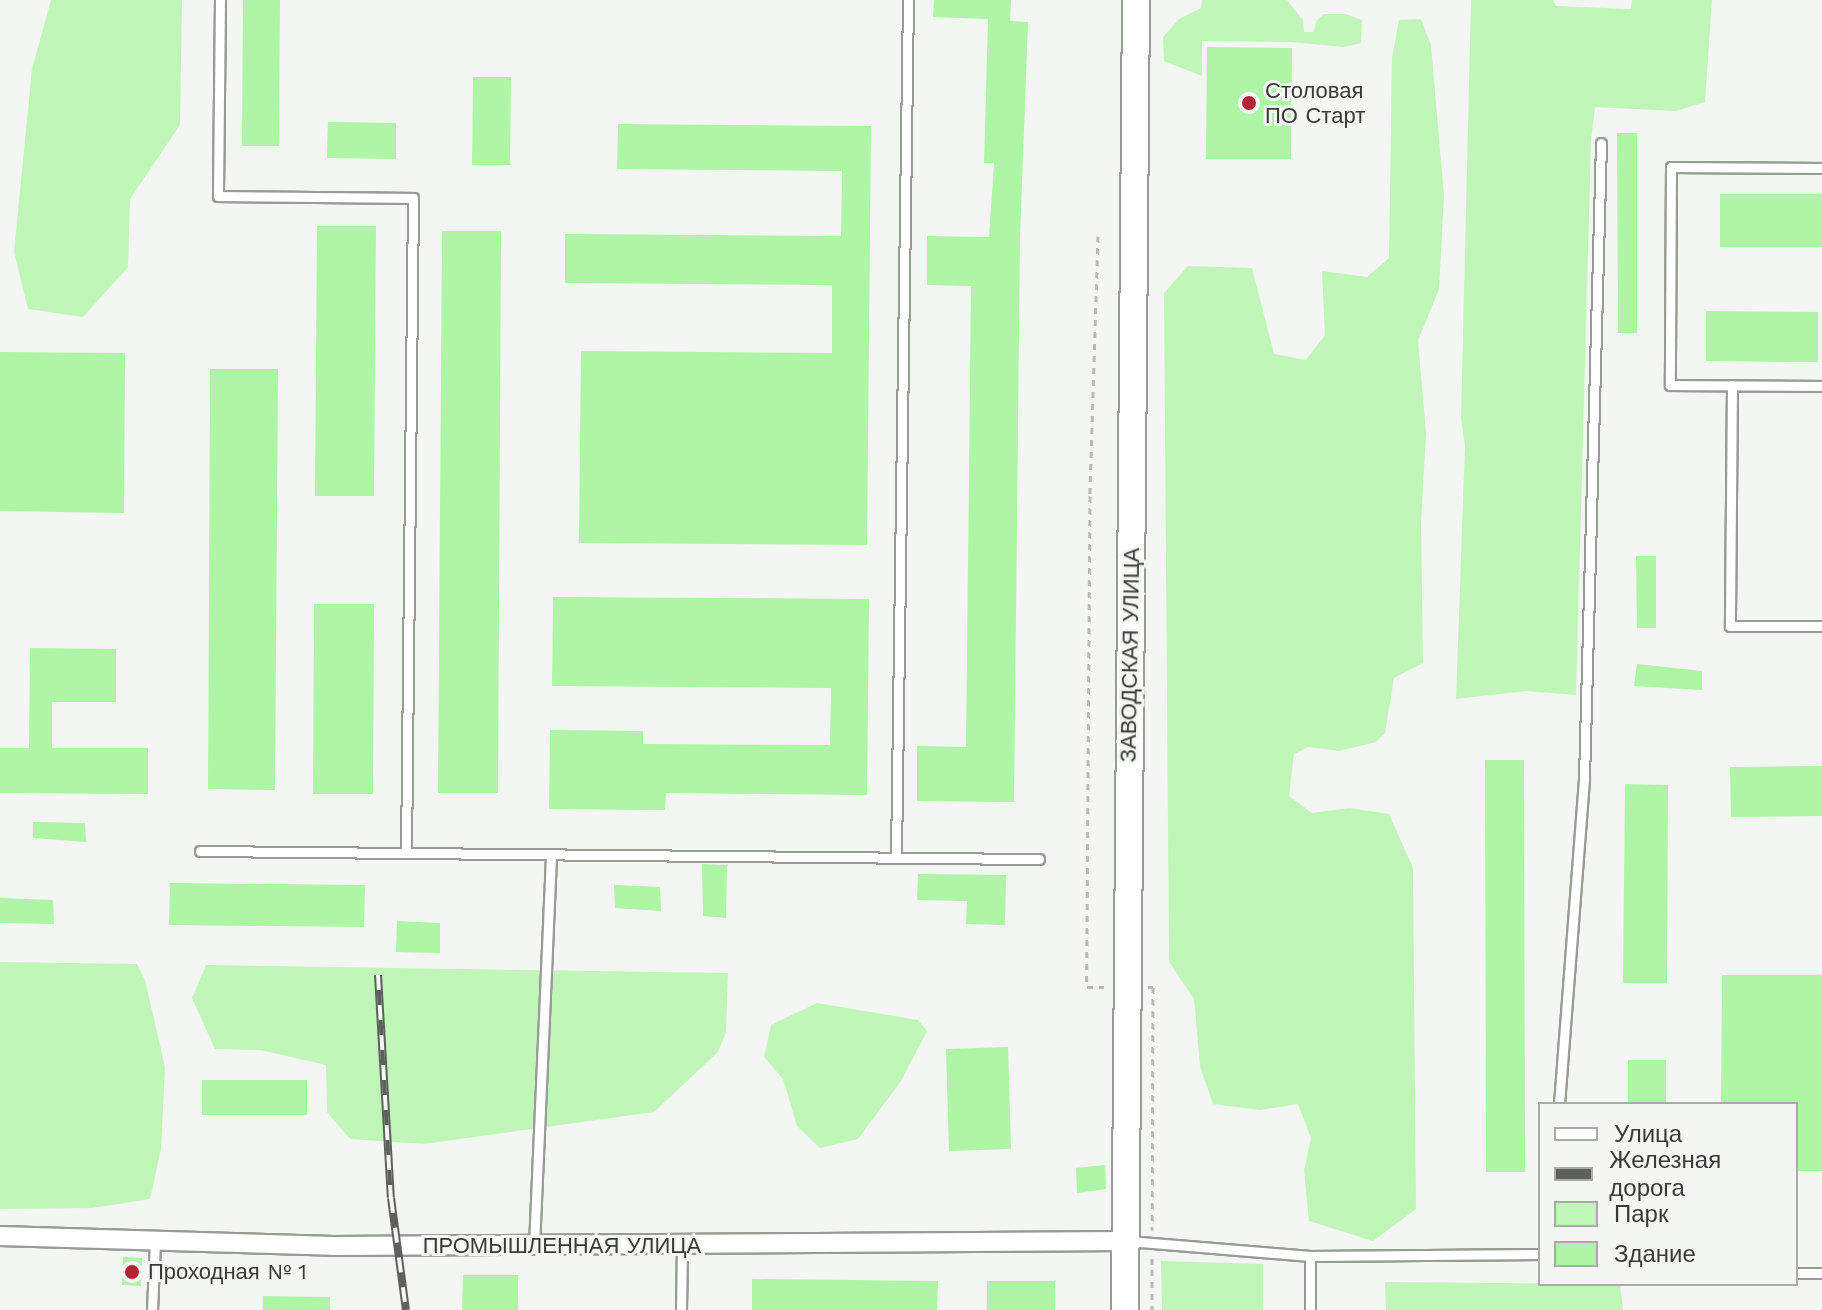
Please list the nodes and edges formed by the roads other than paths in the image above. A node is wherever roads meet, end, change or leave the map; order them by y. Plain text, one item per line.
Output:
1 (220, 0) edge
2 (908, 0) edge
3 (1136, 0) edge
4 (1601, 143) dead end
5 (1822, 168) edge
6 (1732, 385) junction
7 (1822, 386) edge
8 (1822, 626) edge
9 (200, 851) dead end
10 (406, 853) junction
11 (551, 854) junction
12 (896, 857) junction
13 (1039, 859) dead end
14 (1559, 1102) edge
15 (0, 1236) edge
16 (155, 1240) junction
17 (1124, 1241) junction
18 (534, 1246) junction
19 (682, 1246) junction
20 (1538, 1254) edge
21 (1310, 1256) junction
22 (1798, 1273) edge
23 (1822, 1273) edge
24 (152, 1310) edge
25 (681, 1310) edge
26 (1125, 1310) edge
27 (1310, 1310) edge

1 - 10 lane
2 - 12 lane
3 - 17 main road, ЗАВОДСКАЯ УЛИЦА
4 - 14 lane
5 - 6 lane
6 - 7 lane
6 - 8 lane
9 - 10 lane
10 - 11 lane
11 - 12 lane
11 - 18 lane
12 - 13 lane
15 - 16 street, ПРОМЫШЛЕННАЯ УЛИЦА
16 - 18 street, ПРОМЫШЛЕННАЯ УЛИЦА
16 - 24 lane
17 - 19 street, ПРОМЫШЛЕННАЯ УЛИЦА
17 - 21 lane
17 - 26 main road, ЗАВОДСКАЯ УЛИЦА
18 - 19 street, ПРОМЫШЛЕННАЯ УЛИЦА
19 - 25 lane
20 - 21 lane
21 - 27 lane
22 - 23 lane

